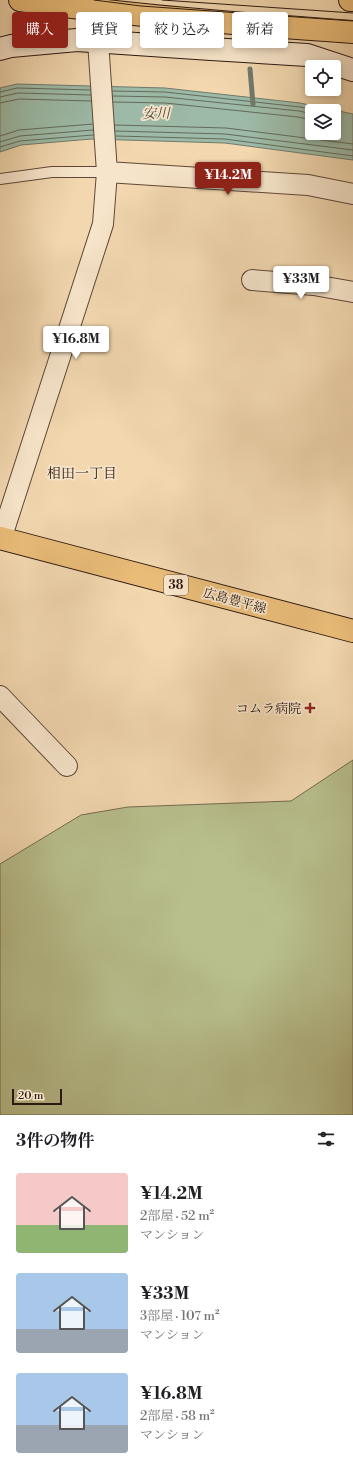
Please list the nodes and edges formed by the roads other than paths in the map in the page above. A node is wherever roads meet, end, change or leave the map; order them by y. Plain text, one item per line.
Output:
1 (20, 0) edge
2 (353, 32) edge
3 (76, 40) edge
4 (98, 48) joint
5 (0, 49) edge
6 (353, 70) edge
7 (107, 172) junction
8 (0, 179) edge
9 (353, 194) edge
10 (252, 280) dead end
11 (353, 292) edge
12 (1, 539) edge
13 (353, 631) edge
14 (0, 696) edge
15 (67, 766) dead end

1 - 2 main road
3 - 5 street
4 - 6 street
4 - 7 street
7 - 8 lane
7 - 9 street
7 - 12 street
10 - 11 street
12 - 13 main road, 広島豊平線 / 38
14 - 15 street

